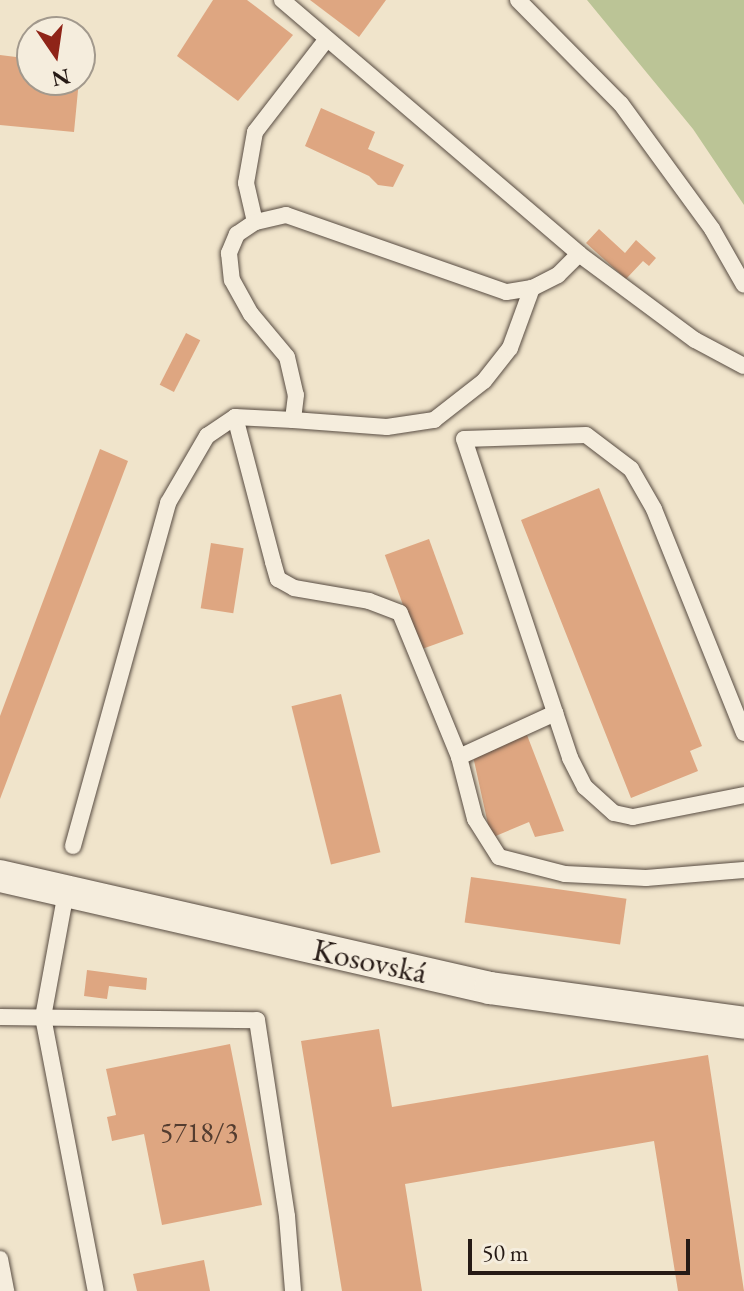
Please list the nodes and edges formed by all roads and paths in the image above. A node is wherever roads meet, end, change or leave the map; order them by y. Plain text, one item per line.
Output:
1 (282, 0) edge
2 (518, 0) edge
3 (326, 40) junction
4 (255, 222) junction
5 (579, 254) junction
6 (744, 285) edge
7 (532, 288) junction
8 (744, 366) edge
9 (235, 417) junction
10 (293, 420) junction
11 (740, 710) edge
12 (555, 713) junction
13 (744, 733) edge
14 (459, 757) junction
15 (744, 795) edge
16 (73, 846) dead end
17 (744, 870) edge
18 (0, 876) edge
19 (66, 892) junction
20 (0, 1017) edge
21 (43, 1017) junction
22 (744, 1023) edge
23 (0, 1259) edge
24 (6, 1291) edge
25 (96, 1291) edge
26 (293, 1291) edge

1 - 3 lane
2 - 6 lane
3 - 4 lane
3 - 5 lane
4 - 7 lane
4 - 10 lane
5 - 7 lane
5 - 8 lane
7 - 10 lane
9 - 10 lane
9 - 14 lane
9 - 16 lane
11 - 12 lane
11 - 13 lane
12 - 14 lane
12 - 15 lane
14 - 17 lane
18 - 19 street, Kosovská
19 - 21 lane
19 - 22 street, Kosovská
20 - 21 lane
21 - 25 lane
21 - 26 lane
23 - 24 lane

